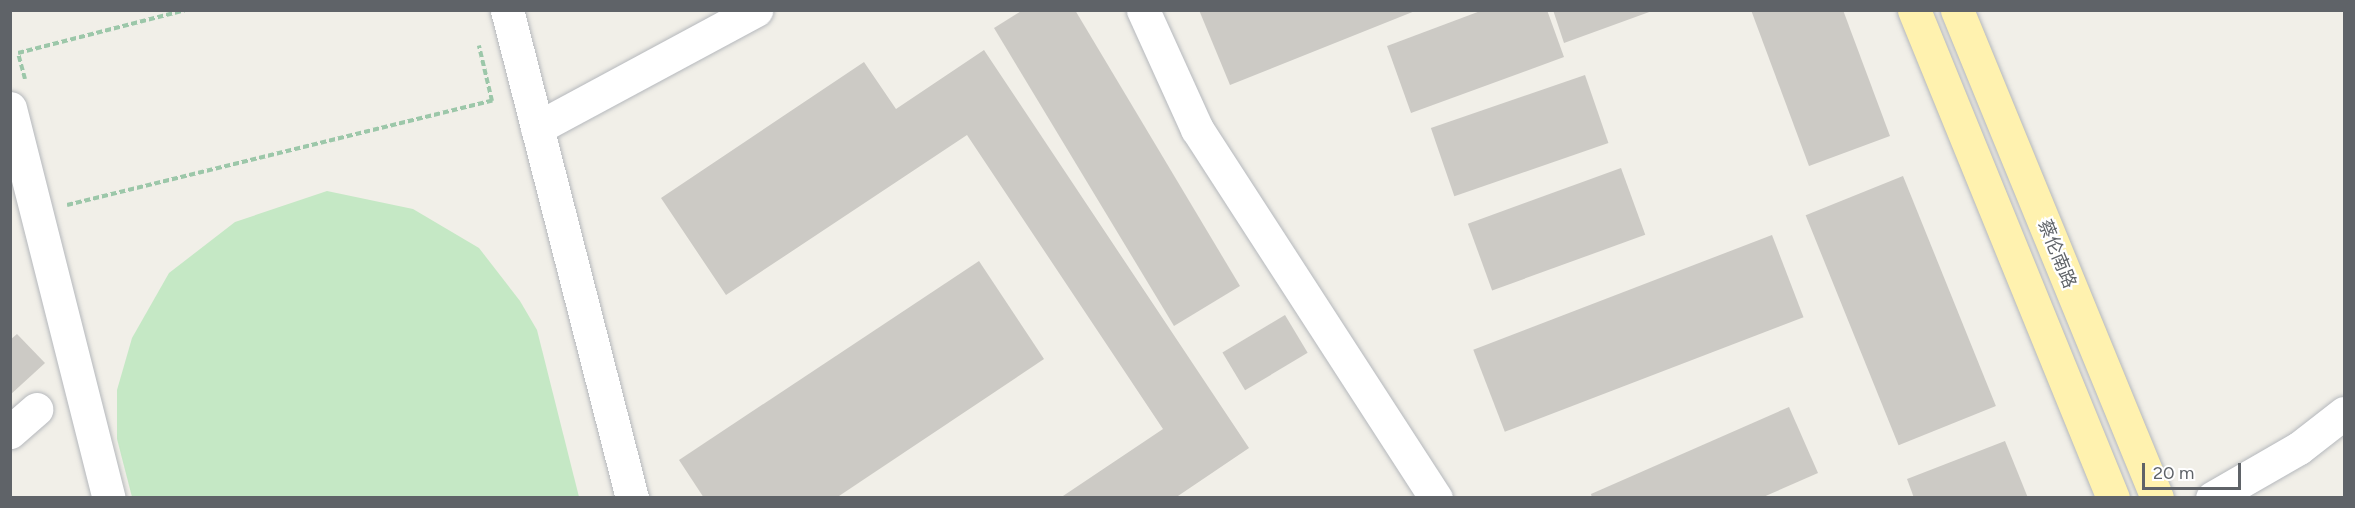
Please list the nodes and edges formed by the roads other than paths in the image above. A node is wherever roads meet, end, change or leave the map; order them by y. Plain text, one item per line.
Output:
1 (507, 10) edge
2 (756, 10) edge
3 (1143, 10) edge
4 (1914, 10) edge
5 (1957, 10) edge
6 (19, 97) edge
7 (537, 128) junction
8 (36, 409) dead end
9 (2344, 413) edge
10 (10, 432) edge
11 (109, 498) edge
12 (632, 498) edge
13 (1436, 498) edge
14 (2113, 498) edge
15 (2157, 498) edge
16 (2212, 498) edge

1 - 7 street
2 - 7 street
3 - 13 street
4 - 14 main road
5 - 15 main road, 蔡伦南路
6 - 11 street
7 - 12 street
8 - 10 street
9 - 16 street

